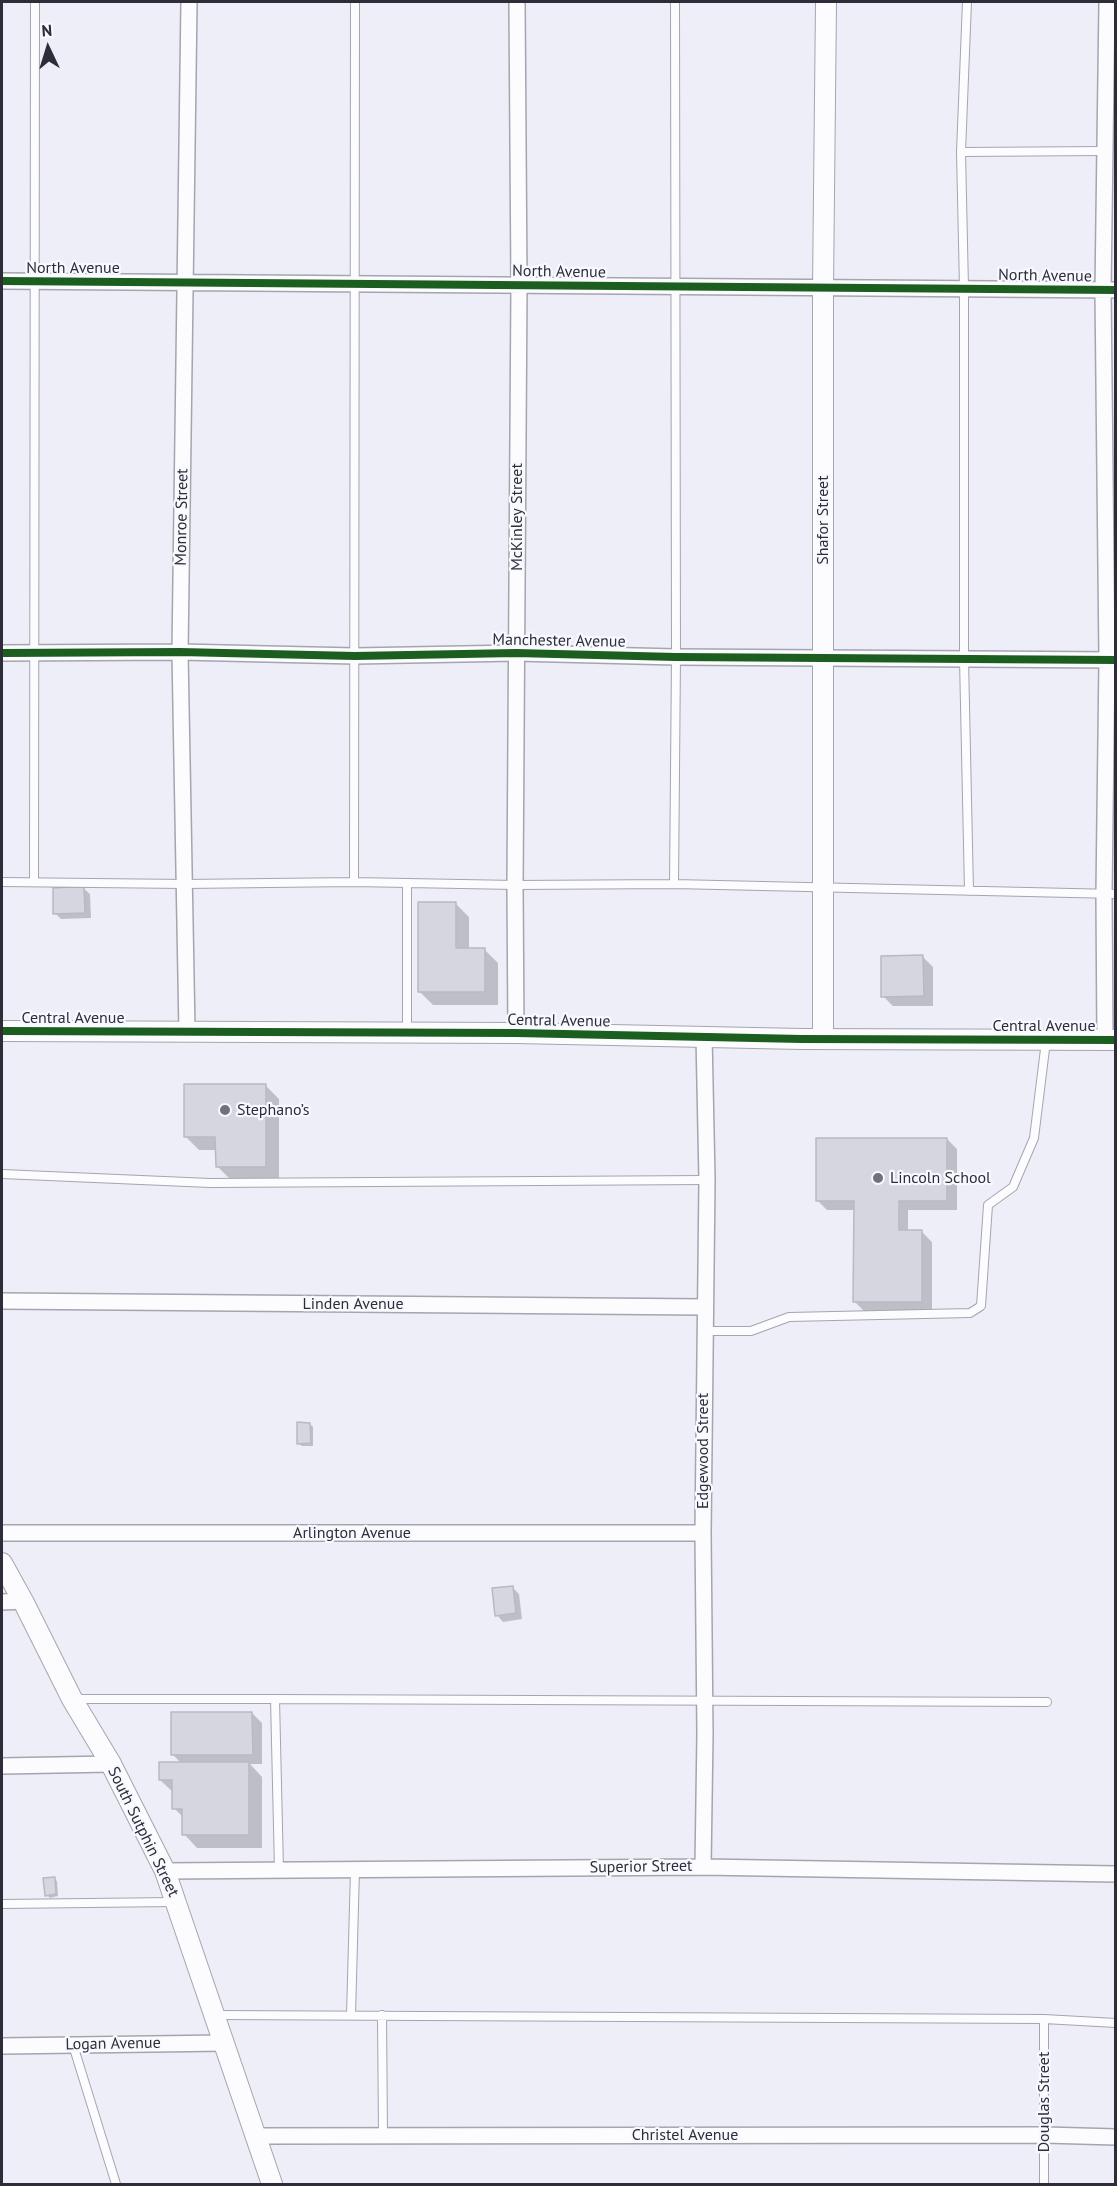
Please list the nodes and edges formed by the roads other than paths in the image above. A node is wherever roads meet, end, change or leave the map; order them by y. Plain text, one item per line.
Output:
1 (35, 2) edge
2 (189, 2) edge
3 (355, 2) edge
4 (517, 2) edge
5 (675, 2) edge
6 (826, 2) edge
7 (967, 2) edge
8 (1107, 2) edge
9 (1105, 151) junction
10 (961, 152) junction
11 (2, 281) edge
12 (36, 282) junction
13 (184, 282) junction
14 (519, 285) junction
15 (353, 286) junction
16 (674, 288) junction
17 (964, 288) junction
18 (823, 289) junction
19 (1109, 290) edge
20 (180, 652) junction
21 (2, 653) edge
22 (36, 653) junction
23 (516, 653) junction
24 (355, 656) junction
25 (676, 657) junction
26 (824, 658) junction
27 (964, 659) junction
28 (1111, 660) edge
29 (2, 882) edge
30 (34, 882) junction
31 (354, 882) junction
32 (407, 883) junction
33 (185, 884) junction
34 (674, 884) junction
35 (515, 885) junction
36 (824, 888) junction
37 (969, 891) junction
38 (1110, 894) edge
39 (2, 1031) edge
40 (187, 1032) junction
41 (407, 1033) junction
42 (516, 1033) junction
43 (704, 1036) junction
44 (823, 1039) junction
45 (1047, 1040) junction
46 (1110, 1040) edge
47 (2, 1174) edge
48 (707, 1180) junction
49 (2, 1301) edge
50 (704, 1307) junction
51 (704, 1331) junction
52 (2, 1533) edge
53 (703, 1533) junction
54 (2, 1563) edge
55 (23, 1600) junction
56 (2, 1602) edge
57 (72, 1699) junction
58 (275, 1699) junction
59 (705, 1702) junction
60 (1047, 1702) dead end
61 (111, 1764) junction
62 (2, 1766) edge
63 (703, 1867) junction
64 (279, 1870) junction
65 (355, 1870) junction
66 (165, 1871) junction
67 (1116, 1875) edge
68 (177, 1902) junction
69 (2, 1904) edge
70 (215, 2014) junction
71 (351, 2015) junction
72 (382, 2015) junction
73 (1044, 2019) junction
74 (1116, 2023) edge
75 (225, 2043) junction
76 (74, 2045) junction
77 (2, 2046) edge
78 (383, 2135) junction
79 (1045, 2135) junction
80 (255, 2136) junction
81 (1116, 2137) edge
82 (116, 2184) edge
83 (272, 2184) edge
84 (1044, 2184) edge

1 - 12 lane
2 - 13 street, Monroe Street
3 - 15 lane
4 - 14 street, McKinley Street
5 - 16 lane
6 - 18 street, Shafor Street
7 - 10 lane
8 - 9 street
9 - 10 lane
9 - 19 street
10 - 17 lane
11 - 12 street, North Avenue
12 - 13 street, North Avenue
12 - 22 lane
13 - 15 street, North Avenue
13 - 20 street, Monroe Street
14 - 15 street, North Avenue
14 - 16 street, North Avenue
14 - 23 street, McKinley Street
15 - 24 lane
16 - 18 street, North Avenue
16 - 25 lane
17 - 18 street, North Avenue
17 - 19 street, North Avenue
17 - 27 lane
18 - 26 street, Shafor Street
19 - 28 street
20 - 22 street, Manchester Avenue
20 - 24 street, Manchester Avenue
20 - 33 street, Monroe Street
21 - 22 street, Manchester Avenue
22 - 30 lane
23 - 24 street, Manchester Avenue
23 - 25 street, Manchester Avenue
23 - 35 street, McKinley Street
24 - 31 lane
25 - 26 street, Manchester Avenue
25 - 34 lane
26 - 27 street, Manchester Avenue
26 - 36 street, Shafor Street
27 - 28 street, Manchester Avenue
27 - 37 lane
28 - 38 street
29 - 30 lane
30 - 33 lane
31 - 32 lane
31 - 33 lane
32 - 35 lane
32 - 41 lane
33 - 40 street, Monroe Street
34 - 35 lane
34 - 36 lane
35 - 42 street, McKinley Street
36 - 37 lane
36 - 44 street, Shafor Street
37 - 38 lane
38 - 46 street
39 - 40 street, Central Avenue
40 - 41 street, Central Avenue
41 - 42 street, Central Avenue
42 - 43 street, Central Avenue
43 - 44 street, Central Avenue
43 - 48 street, Edgewood Street
44 - 45 street, Central Avenue
45 - 46 street, Central Avenue
45 - 51 lane
47 - 48 lane
48 - 50 street, Edgewood Street
49 - 50 street, Linden Avenue
50 - 51 street, Edgewood Street
51 - 53 street, Edgewood Street
52 - 53 street, Arlington Avenue
53 - 59 street, Edgewood Street
54 - 55 street, South Sutphin Street
55 - 56 street
55 - 57 street, South Sutphin Street
57 - 58 lane
57 - 61 street, South Sutphin Street
58 - 59 lane
58 - 64 lane
59 - 60 lane
59 - 63 street, Edgewood Street
61 - 62 street
61 - 66 street, South Sutphin Street
63 - 65 street, Superior Street
63 - 67 street, Superior Street
64 - 65 street, Superior Street
64 - 66 street, Superior Street
65 - 71 lane
66 - 68 street, South Sutphin Street
68 - 69 lane
68 - 70 street, South Sutphin Street
70 - 71 lane
70 - 75 street, South Sutphin Street
71 - 72 lane
72 - 73 lane
72 - 78 lane
73 - 74 lane
73 - 79 lane, Douglas Street
75 - 76 street, Logan Avenue
75 - 80 street, South Sutphin Street
76 - 77 street, Logan Avenue
76 - 82 lane
78 - 79 street, Christel Avenue
78 - 80 street, Christel Avenue
79 - 81 street, Christel Avenue
79 - 84 lane, Douglas Street
80 - 83 street, South Sutphin Street

